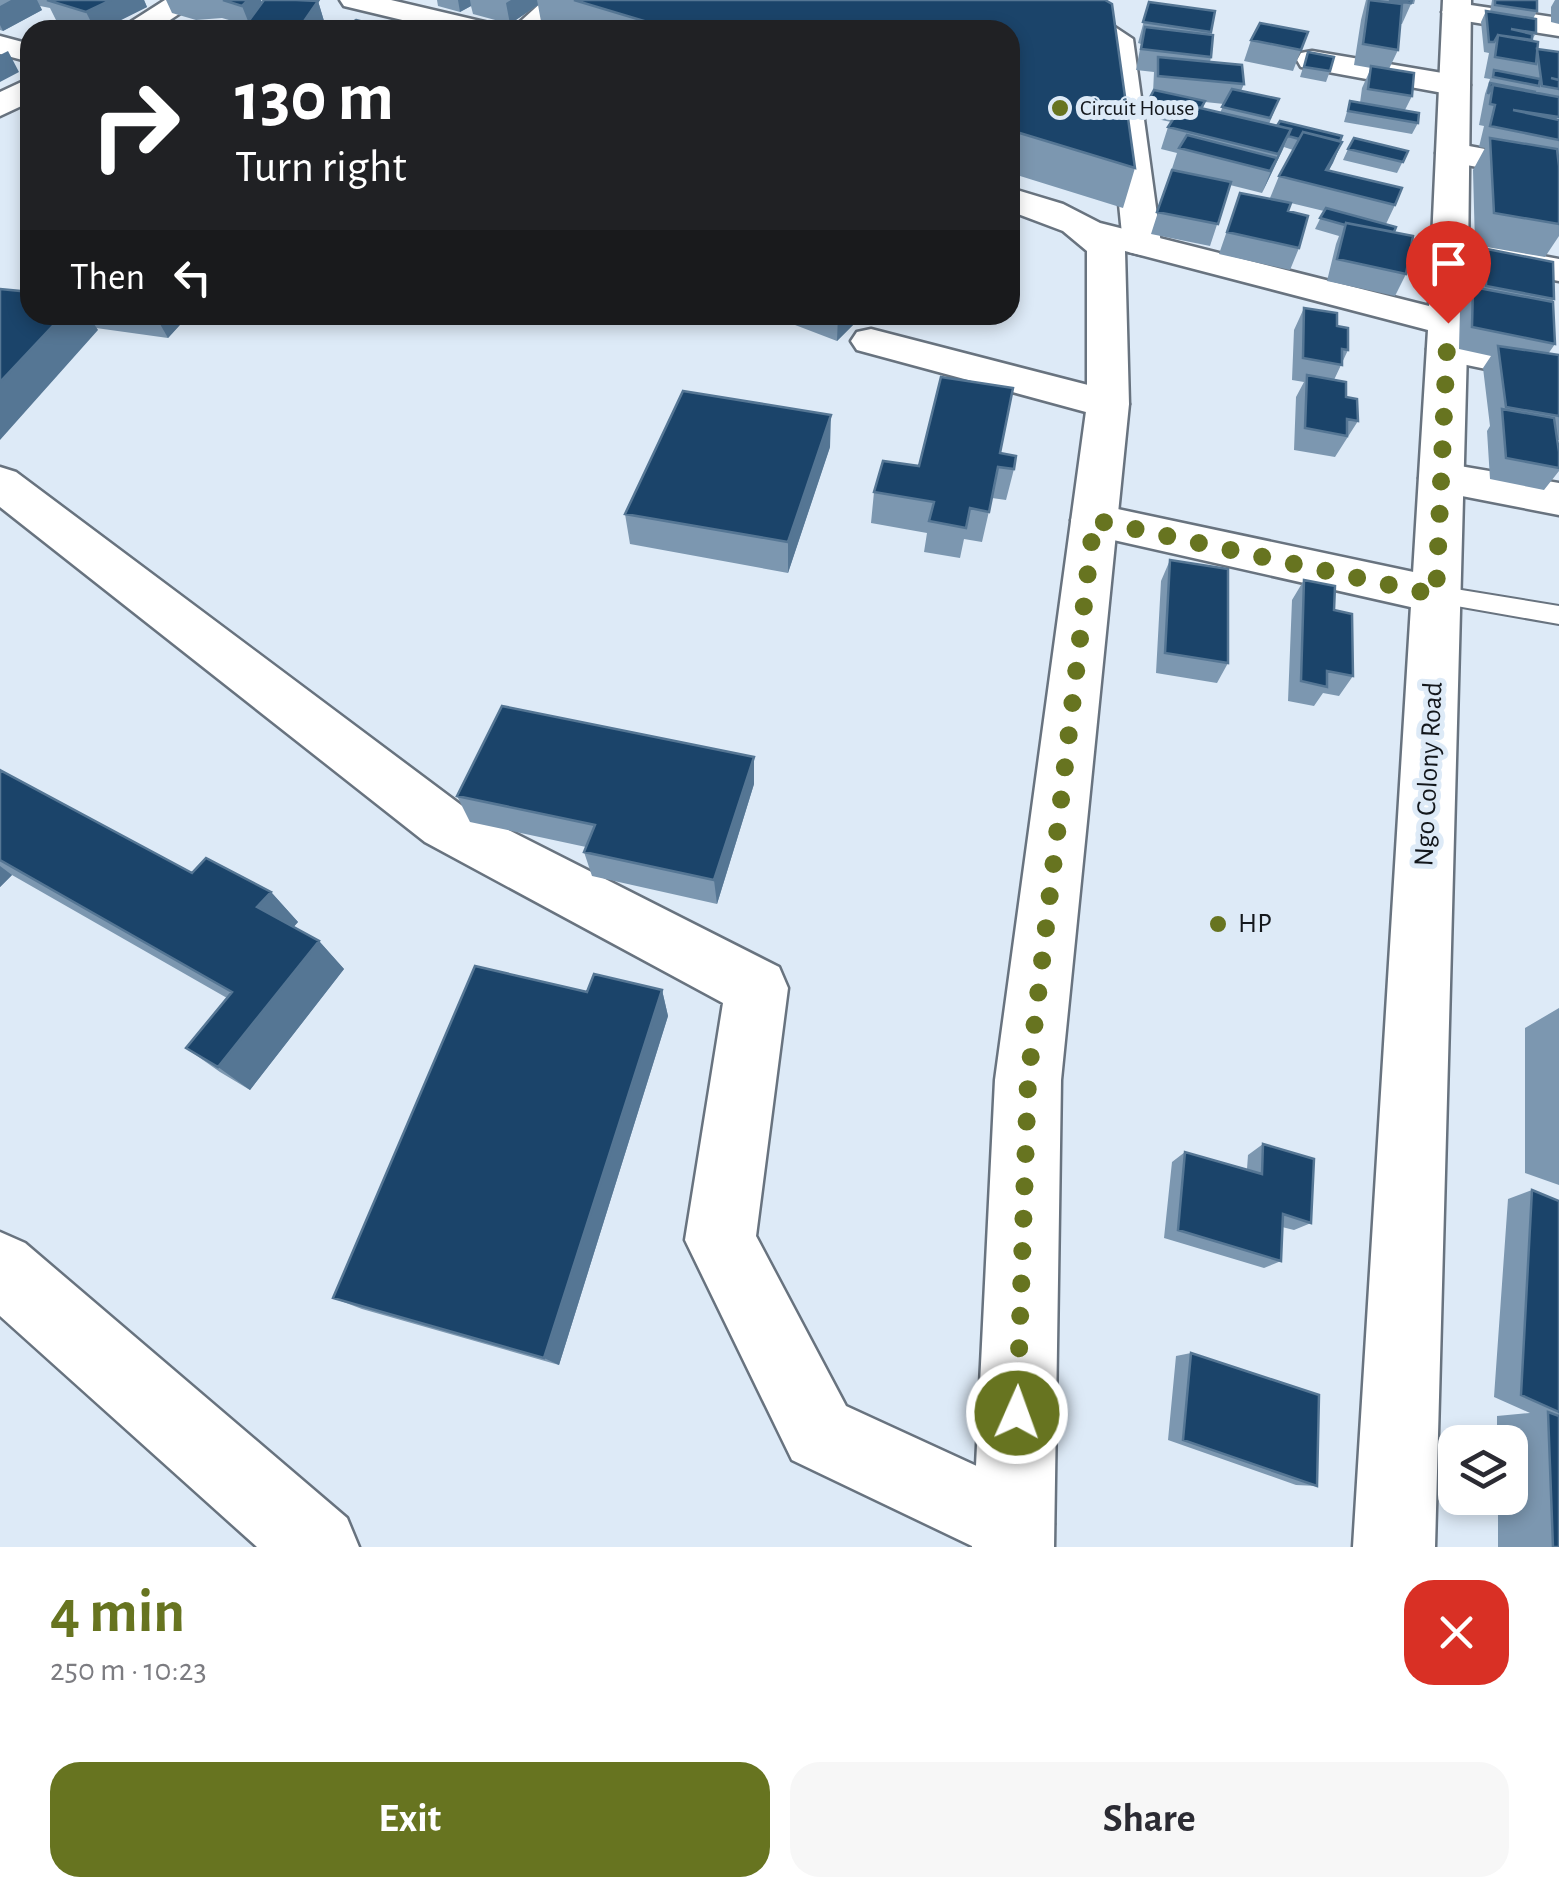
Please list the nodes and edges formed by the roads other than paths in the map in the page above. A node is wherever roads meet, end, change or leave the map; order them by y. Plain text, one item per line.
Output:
1 (186, 0) edge
2 (354, 0) edge
3 (562, 0) edge
4 (1053, 0) edge
5 (1132, 6) dead end
6 (1457, 6) edge
7 (151, 20) edge
8 (439, 20) edge
9 (538, 20) edge
10 (1559, 27) edge
11 (1118, 39) junction
12 (1312, 60) edge
13 (1454, 84) junction
14 (1452, 152) junction
15 (1559, 174) edge
16 (1020, 203) edge
17 (1118, 238) junction
18 (1450, 250) junction
19 (1559, 270) edge
20 (1448, 336) junction
21 (871, 340) dead end
22 (1559, 371) edge
23 (1108, 404) junction
24 (1442, 478) junction
25 (0, 483) edge
26 (1559, 499) edge
27 (1094, 520) junction
28 (1436, 595) junction
29 (1559, 615) edge
30 (0, 1268) edge
31 (1013, 1536) edge
32 (318, 1547) edge
33 (1394, 1547) edge

1 - 7 street
2 - 8 street
3 - 9 street
4 - 11 street
5 - 11 street
6 - 10 street
6 - 13 street, Ngo Colony Road
11 - 17 street
12 - 13 street
13 - 14 street, Ngo Colony Road
14 - 15 street
14 - 18 street, Ngo Colony Road
16 - 17 street
17 - 20 street
17 - 23 street
18 - 19 street
18 - 20 street, Ngo Colony Road
20 - 22 street
20 - 24 street, Ngo Colony Road
21 - 23 street
23 - 27 street
24 - 26 street
24 - 28 street, Ngo Colony Road
25 - 31 street
27 - 28 street
27 - 31 street
28 - 29 lane
28 - 33 street, Ngo Colony Road
30 - 32 street

